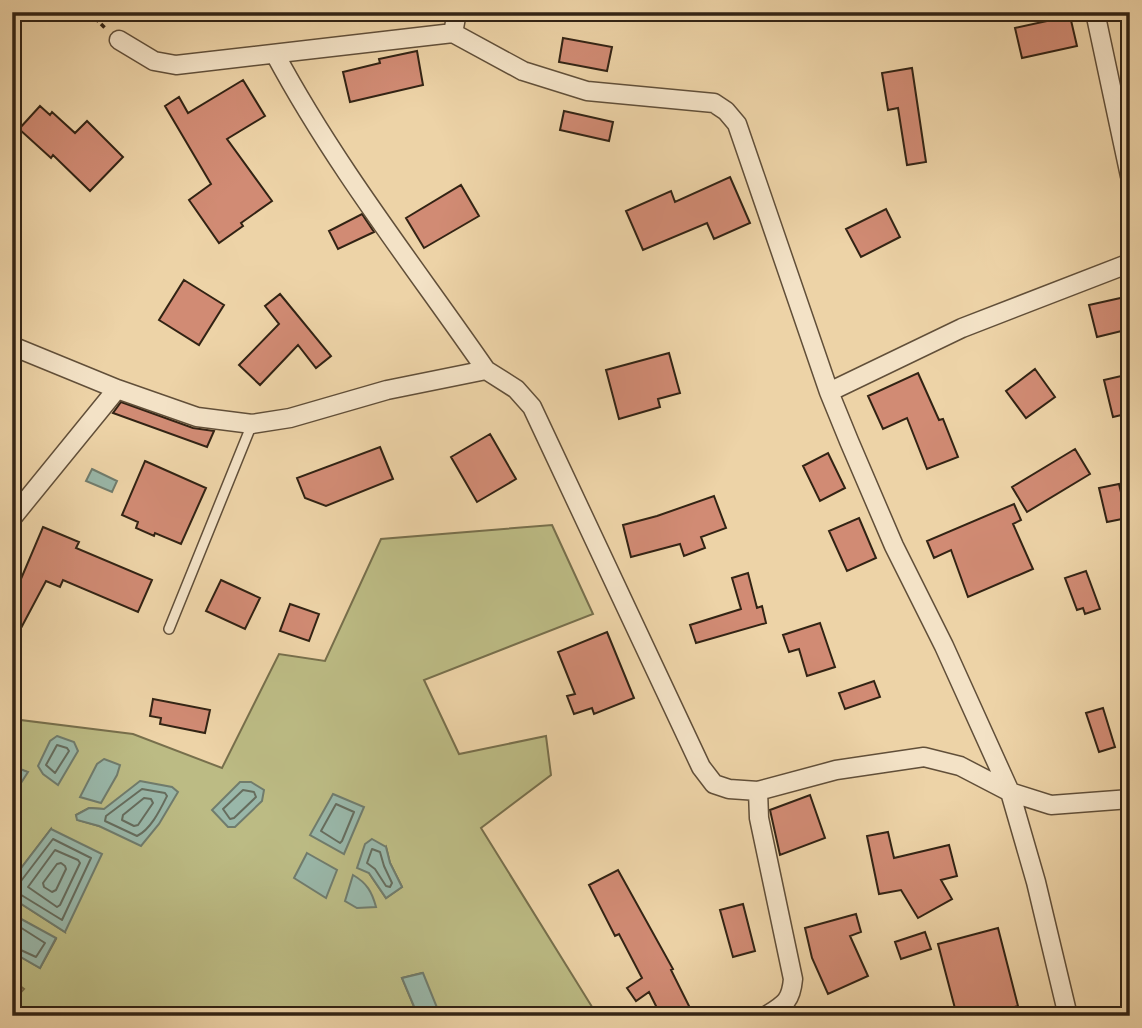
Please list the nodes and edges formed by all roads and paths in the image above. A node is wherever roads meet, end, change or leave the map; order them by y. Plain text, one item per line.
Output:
1 (89, 12) edge
2 (457, 12) edge
3 (1095, 12) edge
4 (453, 33) junction
5 (119, 40) joint
6 (275, 54) junction
7 (1130, 176) edge
8 (1130, 263) edge
9 (12, 346) edge
10 (486, 370) junction
11 (117, 389) junction
12 (829, 392) junction
13 (252, 424) junction
14 (12, 518) edge
15 (169, 629) dead end
16 (758, 791) junction
17 (1010, 792) junction
18 (1130, 799) edge
19 (766, 1016) edge
20 (1068, 1016) edge

1 - 5 path
2 - 4 street
3 - 7 street
4 - 6 street
4 - 12 street
5 - 6 street
6 - 10 street
8 - 12 street
9 - 11 street
10 - 13 street
10 - 16 street
11 - 13 street
11 - 14 street
12 - 17 street
13 - 15 lane
16 - 17 street
16 - 19 street
17 - 18 street
17 - 20 street

